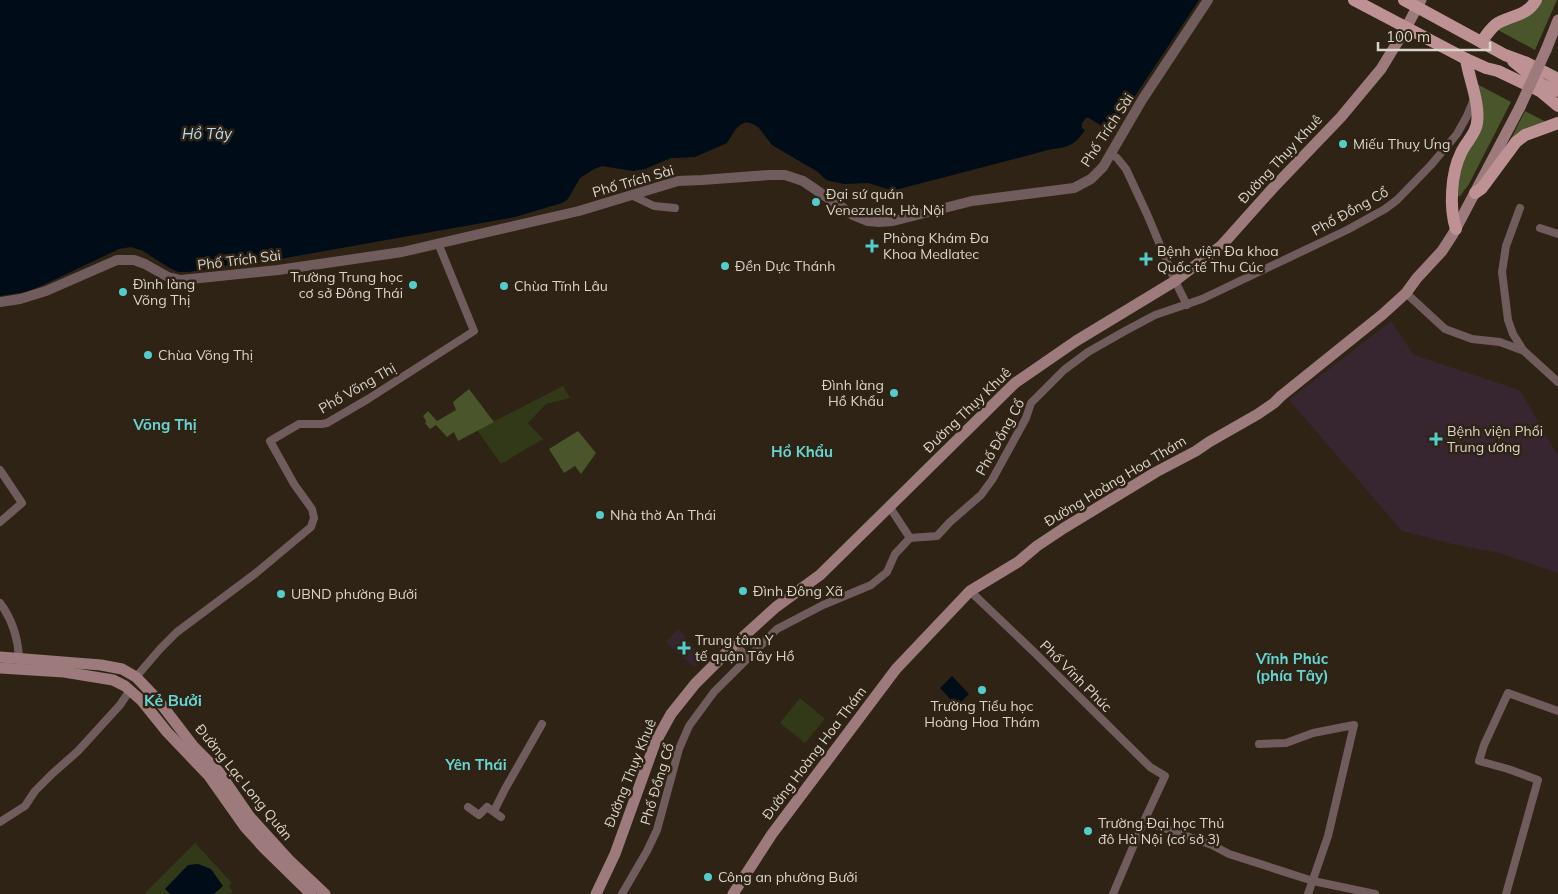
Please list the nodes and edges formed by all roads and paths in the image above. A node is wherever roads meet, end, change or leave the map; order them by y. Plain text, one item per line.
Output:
1 (1208, 0) edge
2 (1354, 0) edge
3 (1404, 0) edge
4 (1536, 0) edge
5 (1419, 4) edge
6 (1558, 20) edge
7 (1406, 28) junction
8 (1481, 42) junction
9 (1505, 55) junction
10 (1466, 59) junction
11 (1558, 79) edge
12 (1558, 92) edge
13 (1475, 97) junction
14 (1558, 107) edge
15 (1558, 123) edge
16 (1111, 154) junction
17 (631, 194) junction
18 (1475, 194) junction
19 (674, 208) dead end
20 (1520, 208) dead end
21 (1540, 228) dead end
22 (1456, 229) junction
23 (1558, 234) edge
24 (438, 243) junction
25 (1175, 280) junction
26 (1406, 293) junction
27 (0, 302) edge
28 (1187, 304) junction
29 (1524, 352) junction
30 (1558, 382) edge
31 (0, 470) edge
32 (889, 506) junction
33 (0, 522) edge
34 (910, 538) junction
35 (970, 591) junction
36 (0, 603) edge
37 (734, 645) junction
38 (0, 656) edge
39 (19, 658) junction
40 (748, 658) junction
41 (0, 668) edge
42 (136, 677) junction
43 (130, 690) junction
44 (1558, 711) edge
45 (542, 724) dead end
46 (1259, 744) dead end
47 (222, 786) junction
48 (468, 807) dead end
49 (494, 812) junction
50 (502, 817) dead end
51 (1144, 821) junction
52 (0, 822) edge
53 (286, 863) junction
54 (1313, 882) junction
55 (305, 892) edge
56 (325, 894) edge
57 (596, 894) edge
58 (622, 894) edge
59 (733, 894) edge
60 (1113, 894) edge
61 (1308, 894) edge
62 (1375, 894) edge
63 (1506, 894) edge

1 - 16 street, Phố Trích Sài
2 - 7 main road
3 - 5 main road
4 - 8 main road
5 - 7 main road, Đường Thụy Khuê
5 - 8 main road
6 - 18 main road, Đường Hoàng Hoa Thám, bridge
7 - 10 main road
7 - 25 main road, Đường Thụy Khuê
8 - 9 main road
9 - 11 main road
9 - 12 main road
10 - 13 main road
10 - 14 main road
13 - 22 main road
13 - 28 street, Phố Đồng Cổ
15 - 18 main road
16 - 17 street, Phố Trích Sài
16 - 25 street
17 - 19 street
17 - 24 street, Phố Trích Sài
18 - 22 main road, Đường Hoàng Hoa Thám
20 - 29 street
21 - 23 street
22 - 26 main road, Đường Hoàng Hoa Thám
24 - 27 street, Phố Trích Sài
24 - 42 street, Phố Võng Thị
25 - 28 street
25 - 32 main road, Đường Thụy Khuê
26 - 29 street
26 - 35 main road, Đường Hoàng Hoa Thám
28 - 34 street, Phố Đồng Cổ
29 - 30 street
31 - 33 street
32 - 34 street
32 - 37 main road, Đường Thụy Khuê
34 - 40 street, Phố Đồng Cổ
35 - 51 street, Phố Vĩnh Phúc
35 - 59 main road, Đường Hoàng Hoa Thám
36 - 39 street
37 - 40 street
37 - 57 main road, Đường Thụy Khuê
38 - 39 main road, Đường Lạc Long Quân
39 - 42 main road, Đường Lạc Long Quân
40 - 58 street, Phố Đồng Cổ
41 - 43 main road, Đường Lạc Long Quân
42 - 47 main road, Đường Lạc Long Quân
43 - 47 main road, Đường Lạc Long Quân
43 - 52 street
44 - 63 street
45 - 49 street
46 - 54 street
47 - 53 main road, Đường Lạc Long Quân
48 - 49 street
49 - 50 street
51 - 54 street
51 - 60 street
53 - 55 main road, Đường Lạc Long Quân
53 - 56 main road, Đường Lạc Long Quân
54 - 61 street
54 - 62 street

